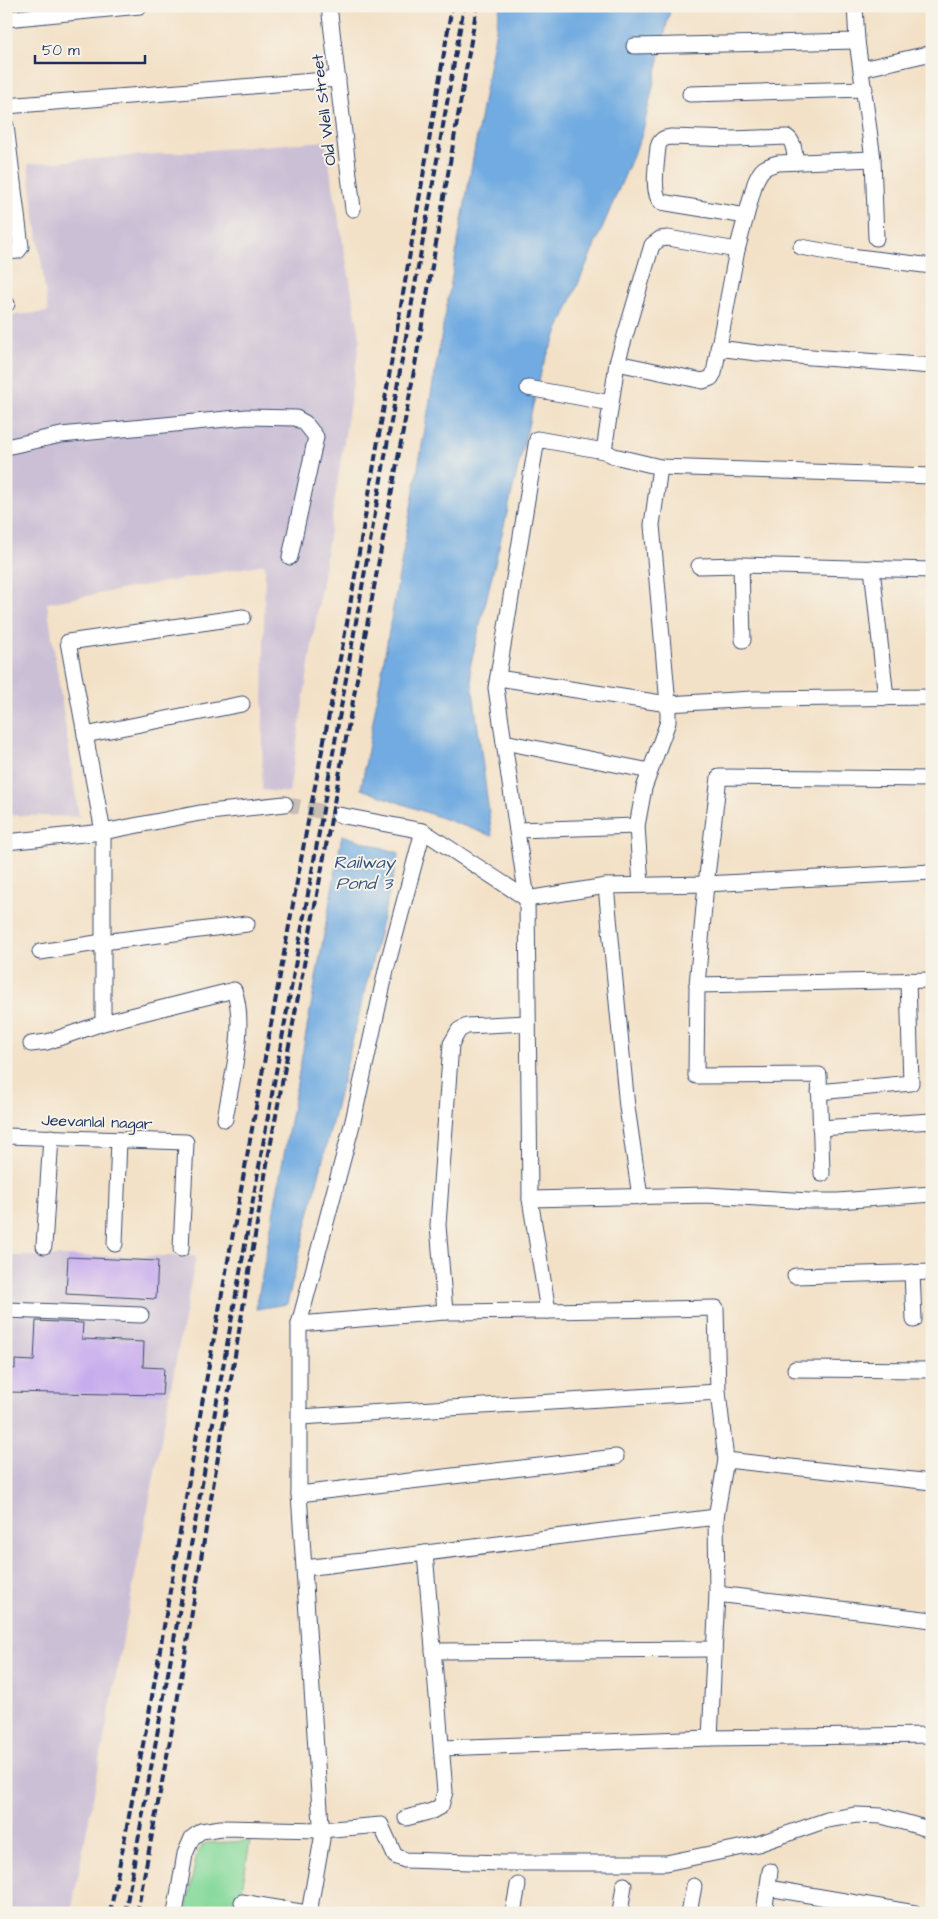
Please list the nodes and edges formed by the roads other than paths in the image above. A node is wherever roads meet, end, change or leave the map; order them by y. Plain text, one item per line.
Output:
1 (140, 6) edge
2 (329, 6) edge
3 (855, 6) edge
4 (6, 20) edge
5 (857, 42) junction
6 (634, 46) dead end
7 (932, 53) edge
8 (862, 70) junction
9 (338, 79) junction
10 (865, 89) junction
11 (690, 94) dead end
12 (6, 106) edge
13 (6, 126) edge
14 (874, 159) junction
15 (796, 162) junction
16 (353, 209) dead end
17 (746, 216) junction
18 (876, 238) dead end
19 (801, 247) dead end
20 (738, 250) junction
21 (13, 251) edge
22 (932, 266) edge
23 (718, 348) junction
24 (616, 363) junction
25 (932, 366) edge
26 (528, 388) dead end
27 (611, 403) junction
28 (6, 447) edge
29 (604, 451) junction
30 (660, 466) junction
31 (932, 476) edge
32 (290, 557) dead end
33 (741, 565) junction
34 (699, 566) dead end
35 (872, 568) junction
36 (932, 570) edge
37 (243, 617) dead end
38 (743, 640) dead end
39 (498, 678) junction
40 (932, 697) edge
41 (886, 698) junction
42 (242, 704) dead end
43 (668, 704) junction
44 (85, 735) junction
45 (504, 742) junction
46 (650, 771) junction
47 (932, 779) edge
48 (285, 804) tunnel mouth
49 (339, 815) tunnel mouth
50 (636, 826) junction
51 (517, 830) junction
52 (422, 831) junction
53 (103, 832) junction
54 (6, 842) edge
55 (932, 872) edge
56 (706, 884) junction
57 (640, 885) junction
58 (606, 886) junction
59 (527, 899) junction
60 (247, 924) dead end
61 (102, 942) junction
62 (40, 952) dead end
63 (908, 980) junction
64 (932, 980) edge
65 (697, 985) junction
66 (103, 1022) junction
67 (528, 1023) junction
68 (31, 1044) dead end
69 (819, 1092) junction
70 (225, 1119) dead end
71 (932, 1121) edge
72 (820, 1128) junction
73 (6, 1136) edge
74 (51, 1137) junction
75 (119, 1140) junction
76 (822, 1174) dead end
77 (932, 1194) edge
78 (640, 1197) junction
79 (530, 1199) junction
80 (115, 1244) dead end
81 (44, 1246) dead end
82 (181, 1248) dead end
83 (912, 1272) junction
84 (932, 1272) edge
85 (794, 1276) dead end
86 (6, 1310) edge
87 (548, 1310) junction
88 (444, 1312) junction
89 (141, 1315) dead end
90 (914, 1320) dead end
91 (299, 1324) junction
92 (795, 1369) dead end
93 (932, 1370) edge
94 (718, 1392) junction
95 (300, 1417) junction
96 (616, 1457) dead end
97 (726, 1460) junction
98 (932, 1482) edge
99 (299, 1494) junction
100 (716, 1517) junction
101 (425, 1553) junction
102 (305, 1568) junction
103 (717, 1594) junction
104 (932, 1620) edge
105 (714, 1649) junction
106 (433, 1651) junction
107 (932, 1736) edge
108 (710, 1738) junction
109 (442, 1748) junction
110 (406, 1818) dead end
111 (321, 1830) junction
112 (932, 1830) edge
113 (770, 1871) dead end
114 (518, 1885) dead end
115 (624, 1885) dead end
116 (694, 1886) dead end
117 (768, 1888) junction
118 (242, 1902) dead end
119 (175, 1913) edge
120 (308, 1913) edge
121 (513, 1913) edge
122 (620, 1913) edge
123 (690, 1913) edge
124 (764, 1913) edge
125 (915, 1913) edge

1 - 4 street
2 - 9 street, Old Well Street
3 - 5 street
5 - 6 street
5 - 8 street
7 - 8 street
8 - 10 street
9 - 12 street
9 - 16 street, Old Well Street
10 - 11 street
10 - 14 street
13 - 21 street
14 - 15 street
14 - 18 street
15 - 17 street
15 - 17 street
17 - 20 street
19 - 22 street
20 - 23 street
20 - 24 street
23 - 24 street
23 - 25 street
24 - 27 street
26 - 27 street
27 - 29 street
28 - 32 street
29 - 30 street
29 - 39 street
30 - 31 street
30 - 43 street
33 - 34 street
33 - 35 street
33 - 38 street
35 - 36 street
35 - 41 street
37 - 44 street
39 - 43 street
39 - 45 street
40 - 41 street
41 - 43 street
42 - 44 street
43 - 46 street
44 - 53 street
45 - 46 street
45 - 51 street
46 - 50 street
47 - 56 street
48 - 53 street
49 - 52 street
50 - 51 street
50 - 57 street
51 - 59 street
52 - 59 street
52 - 91 street
53 - 54 street
53 - 61 street
55 - 56 street
56 - 57 street
56 - 65 street
57 - 58 street
58 - 59 street
58 - 78 street
59 - 67 street
60 - 61 street
61 - 62 street
61 - 66 street
63 - 64 street
63 - 65 street
63 - 69 street
65 - 69 street
66 - 68 street
66 - 70 street
67 - 79 street
67 - 88 street
69 - 72 street
71 - 72 street
72 - 76 street
73 - 74 street, Jeevanlal nagar
74 - 75 street, Jeevanlal nagar
74 - 81 street
75 - 80 street
75 - 82 street, Jeevanlal nagar
77 - 78 street
78 - 79 street
79 - 87 street
83 - 84 street
83 - 85 street
83 - 90 street
86 - 89 street
87 - 88 street
87 - 94 street
88 - 91 street
91 - 95 street
92 - 93 street
94 - 95 street
94 - 97 street
95 - 99 street
96 - 99 street
97 - 98 street
97 - 100 street
99 - 102 street
100 - 101 street
100 - 103 street
101 - 102 street
101 - 106 street
102 - 111 street
103 - 104 street
103 - 105 street
105 - 106 street
105 - 108 street
106 - 109 street
107 - 108 street
108 - 109 street
109 - 110 street
111 - 112 street
111 - 119 street
111 - 120 street
113 - 117 street
114 - 121 street
115 - 122 street
116 - 123 street
117 - 124 street
117 - 125 street
118 - 120 street

